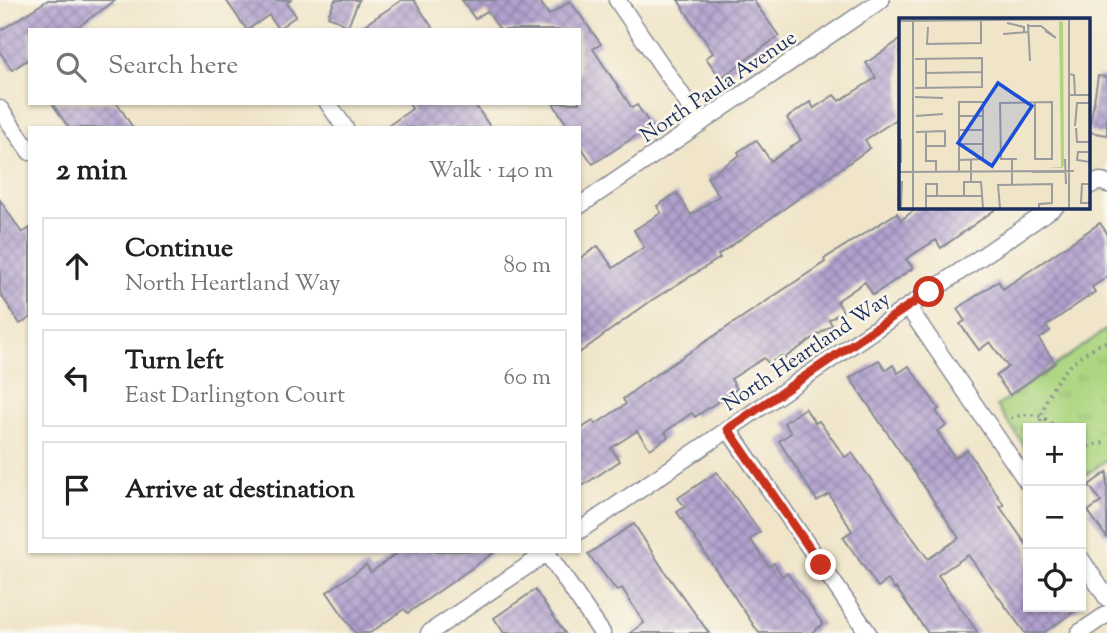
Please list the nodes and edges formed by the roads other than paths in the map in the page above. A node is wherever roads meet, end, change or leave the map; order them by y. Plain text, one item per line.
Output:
1 (617, 0) edge
2 (881, 0) edge
3 (329, 105) edge
4 (0, 108) edge
5 (701, 123) junction
6 (344, 126) edge
7 (28, 149) edge
8 (581, 205) edge
9 (1053, 208) edge
10 (908, 307) junction
11 (728, 429) junction
12 (1023, 475) edge
13 (581, 530) edge
14 (547, 553) edge
15 (549, 553) edge
16 (1086, 566) edge
17 (1107, 598) edge
18 (1107, 614) edge
19 (429, 633) edge
20 (603, 633) edge
21 (868, 633) edge
22 (1079, 633) edge

1 - 5 street
2 - 5 street, North Paula Avenue
3 - 6 street
4 - 7 street
5 - 8 street, North Paula Avenue
9 - 10 street, North Heartland Way
10 - 11 street, North Heartland Way
10 - 12 street
11 - 13 street, North Heartland Way
11 - 21 street
14 - 19 street
15 - 20 street
16 - 17 street
18 - 22 street

